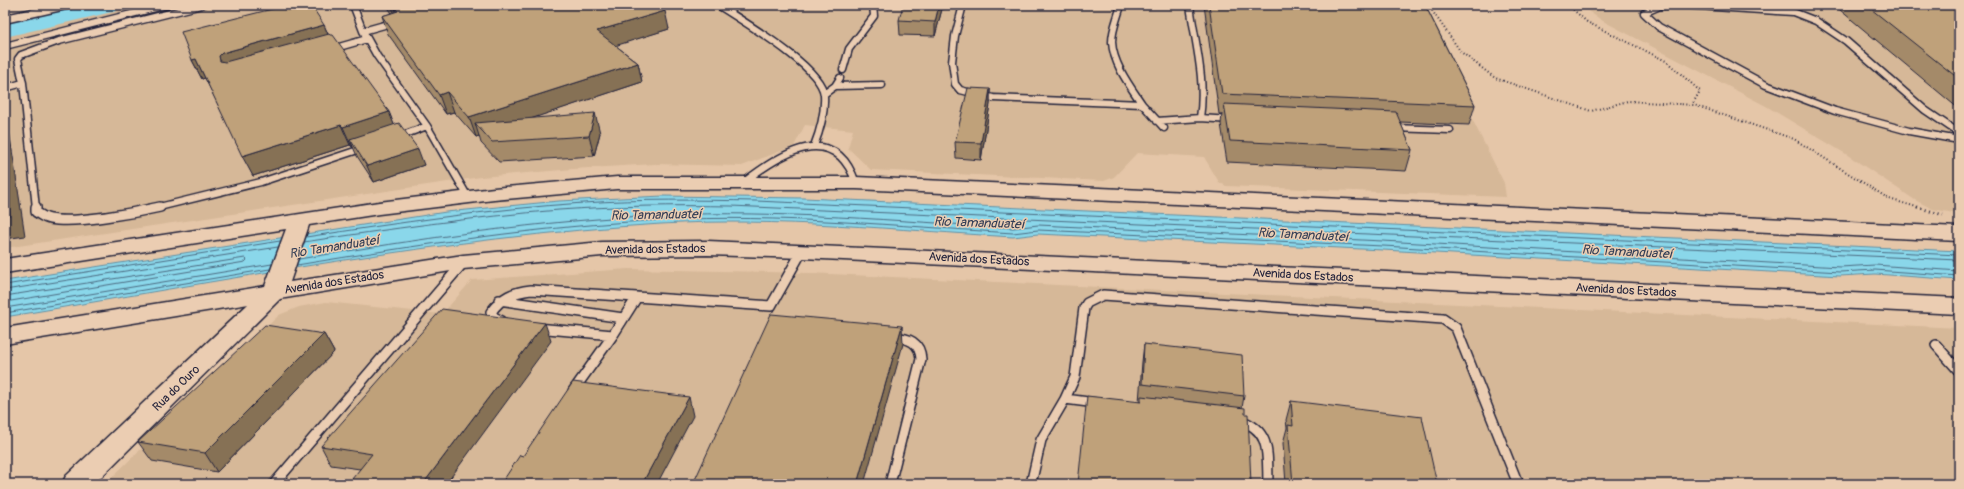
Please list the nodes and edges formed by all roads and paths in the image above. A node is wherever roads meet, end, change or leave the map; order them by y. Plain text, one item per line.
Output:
1 (67, 5) edge
2 (167, 5) edge
3 (202, 5) edge
4 (353, 5) edge
5 (718, 5) edge
6 (873, 5) edge
7 (963, 5) edge
8 (1121, 5) edge
9 (1190, 5) edge
10 (1428, 5) edge
11 (1568, 5) edge
12 (1671, 5) edge
13 (1682, 5) edge
14 (5, 19) edge
15 (399, 21) edge
16 (363, 31) junction
17 (367, 39) junction
18 (5, 46) edge
19 (322, 52) edge
20 (843, 70) dead end
21 (840, 78) dead end
22 (23, 83) junction
23 (882, 85) dead end
24 (835, 86) junction
25 (5, 88) edge
26 (824, 94) junction
27 (1142, 104) junction
28 (1692, 105) junction
29 (1200, 118) junction
30 (1157, 121) junction
31 (1237, 121) edge
32 (427, 126) junction
33 (1164, 128) dead end
34 (1388, 128) edge
35 (1450, 130) dead end
36 (1959, 133) edge
37 (390, 139) edge
38 (1959, 140) edge
39 (375, 144) edge
40 (814, 146) junction
41 (744, 182) junction
42 (856, 183) junction
43 (468, 197) junction
44 (1946, 215) dead end
45 (297, 227) junction
46 (1959, 234) edge
47 (802, 251) junction
48 (464, 262) junction
49 (5, 266) edge
50 (277, 284) junction
51 (637, 297) junction
52 (499, 300) junction
53 (1959, 306) edge
54 (623, 318) junction
55 (514, 324) edge
56 (528, 326) edge
57 (613, 334) junction
58 (881, 335) edge
59 (5, 336) edge
60 (1936, 346) dead end
61 (1959, 370) edge
62 (568, 398) edge
63 (1065, 399) junction
64 (1103, 404) edge
65 (1226, 418) edge
66 (76, 484) edge
67 (274, 484) edge
68 (890, 484) edge
69 (1031, 484) edge
70 (1268, 484) edge
71 (1520, 484) edge

1 - 14 street
2 - 18 lane
3 - 22 lane
4 - 16 lane
5 - 26 lane
6 - 20 lane
7 - 27 lane
8 - 27 lane
9 - 29 lane
10 - 28 path
11 - 28 path
12 - 38 lane
13 - 36 lane
15 - 16 lane
16 - 17 lane
17 - 19 lane
17 - 32 lane
21 - 24 lane
22 - 25 lane
22 - 39 lane
23 - 24 lane
24 - 26 lane
26 - 40 lane
27 - 30 lane
28 - 44 path
29 - 30 lane
29 - 31 lane
30 - 33 lane
32 - 37 lane
32 - 43 lane
34 - 35 lane
40 - 41 lane
40 - 42 lane
41 - 42 main road
41 - 43 main road
42 - 46 main road
43 - 45 main road
45 - 49 main road
45 - 50 main road
47 - 48 main road, Avenida dos Estados
47 - 51 lane
47 - 53 main road, Avenida dos Estados
48 - 50 main road, Avenida dos Estados
48 - 67 lane
50 - 59 main road, Avenida dos Estados
50 - 66 main road, Rua do Ouro
51 - 52 lane
51 - 54 lane
52 - 54 lane
52 - 55 lane
54 - 57 lane
56 - 57 lane
57 - 62 lane
58 - 68 lane
60 - 61 lane
63 - 64 lane
63 - 69 lane
63 - 71 lane
65 - 70 lane

